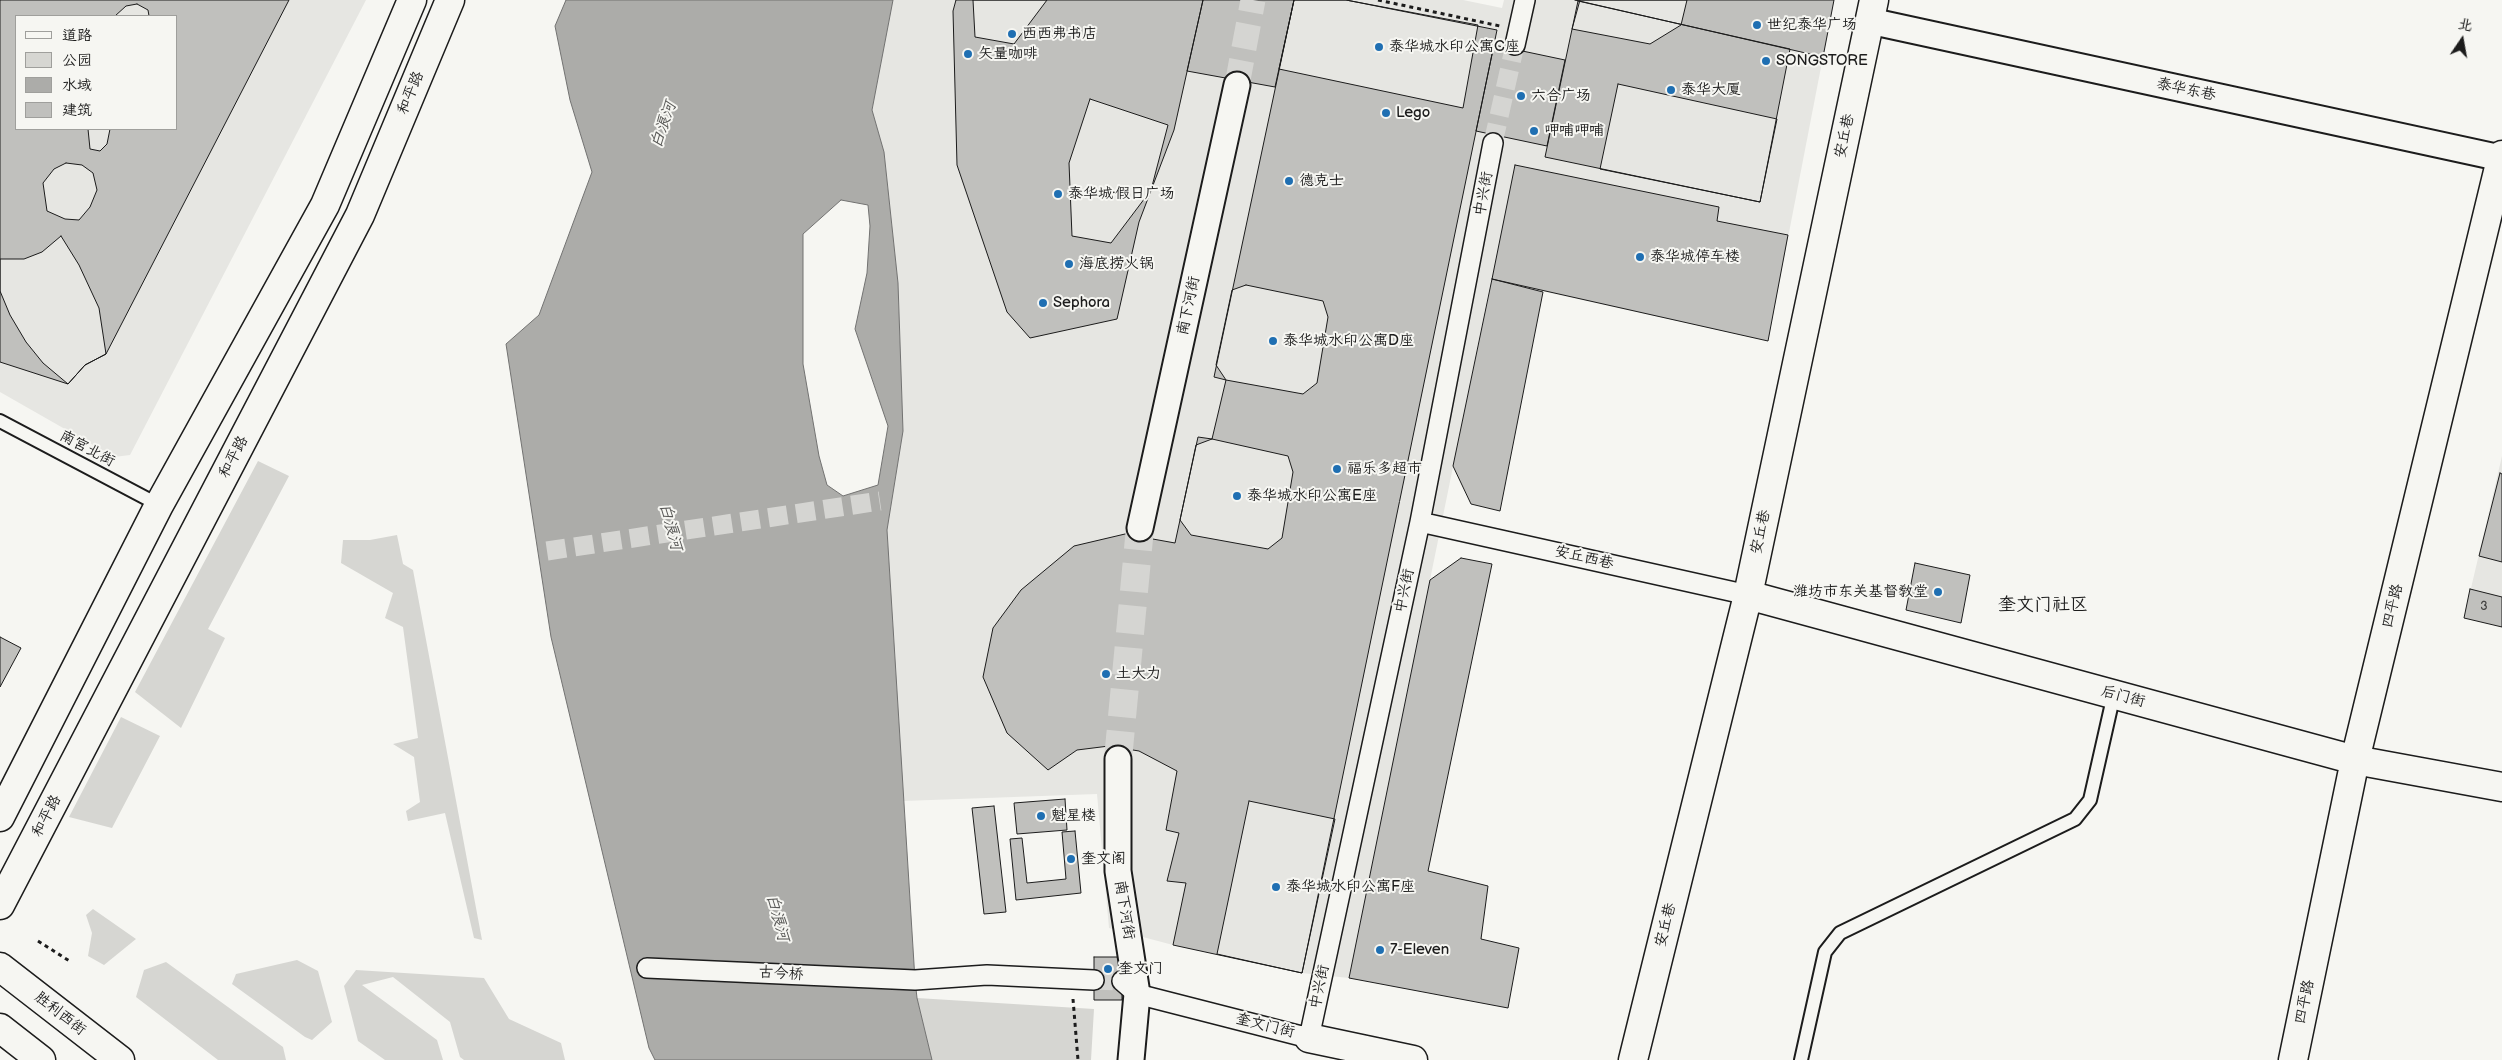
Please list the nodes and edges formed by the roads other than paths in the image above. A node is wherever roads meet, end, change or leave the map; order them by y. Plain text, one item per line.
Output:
1 (412, 0) edge
2 (450, 0) edge
3 (1525, 0) edge
4 (1872, 11) edge
5 (1517, 37) tunnel mouth
6 (1237, 85) tunnel mouth
7 (1493, 143) tunnel mouth
8 (2502, 156) edge
9 (0, 421) edge
10 (159, 505) junction
11 (1420, 522) junction
12 (1140, 528) tunnel mouth
13 (1748, 595) junction
14 (2114, 694) junction
15 (1118, 758) tunnel mouth
16 (2356, 760) junction
17 (2502, 787) edge
18 (0, 817) edge
19 (0, 906) edge
20 (0, 967) edge
21 (647, 968) dead end
22 (1094, 980) tunnel mouth
23 (1130, 988) junction
24 (0, 1028) edge
25 (1309, 1038) junction
26 (41, 1060) edge
27 (120, 1060) edge
28 (1131, 1060) edge
29 (1413, 1060) edge
30 (1633, 1060) edge
31 (1801, 1060) edge
32 (2293, 1060) edge

1 - 10 street
2 - 19 street, 和平路
3 - 5 street
4 - 8 street, 泰华东巷
4 - 13 street, 安丘巷
6 - 12 street, 南下河街
7 - 11 street, 中兴街
8 - 16 street, 四平路
9 - 10 lane, 南宫北街
10 - 18 street
11 - 13 street, 安丘西巷
11 - 25 street, 中兴街
13 - 14 street, 后门街
13 - 30 street, 安丘巷
14 - 16 street, 后门街
14 - 31 lane
15 - 23 street, 南下河街
16 - 17 street, 后门街
16 - 32 street, 四平路
20 - 27 street, 胜利西街
21 - 22 street, 古今桥
23 - 25 street, 奎文门街
23 - 28 street, 南下河街
24 - 26 street
25 - 29 street, 奎文门街

